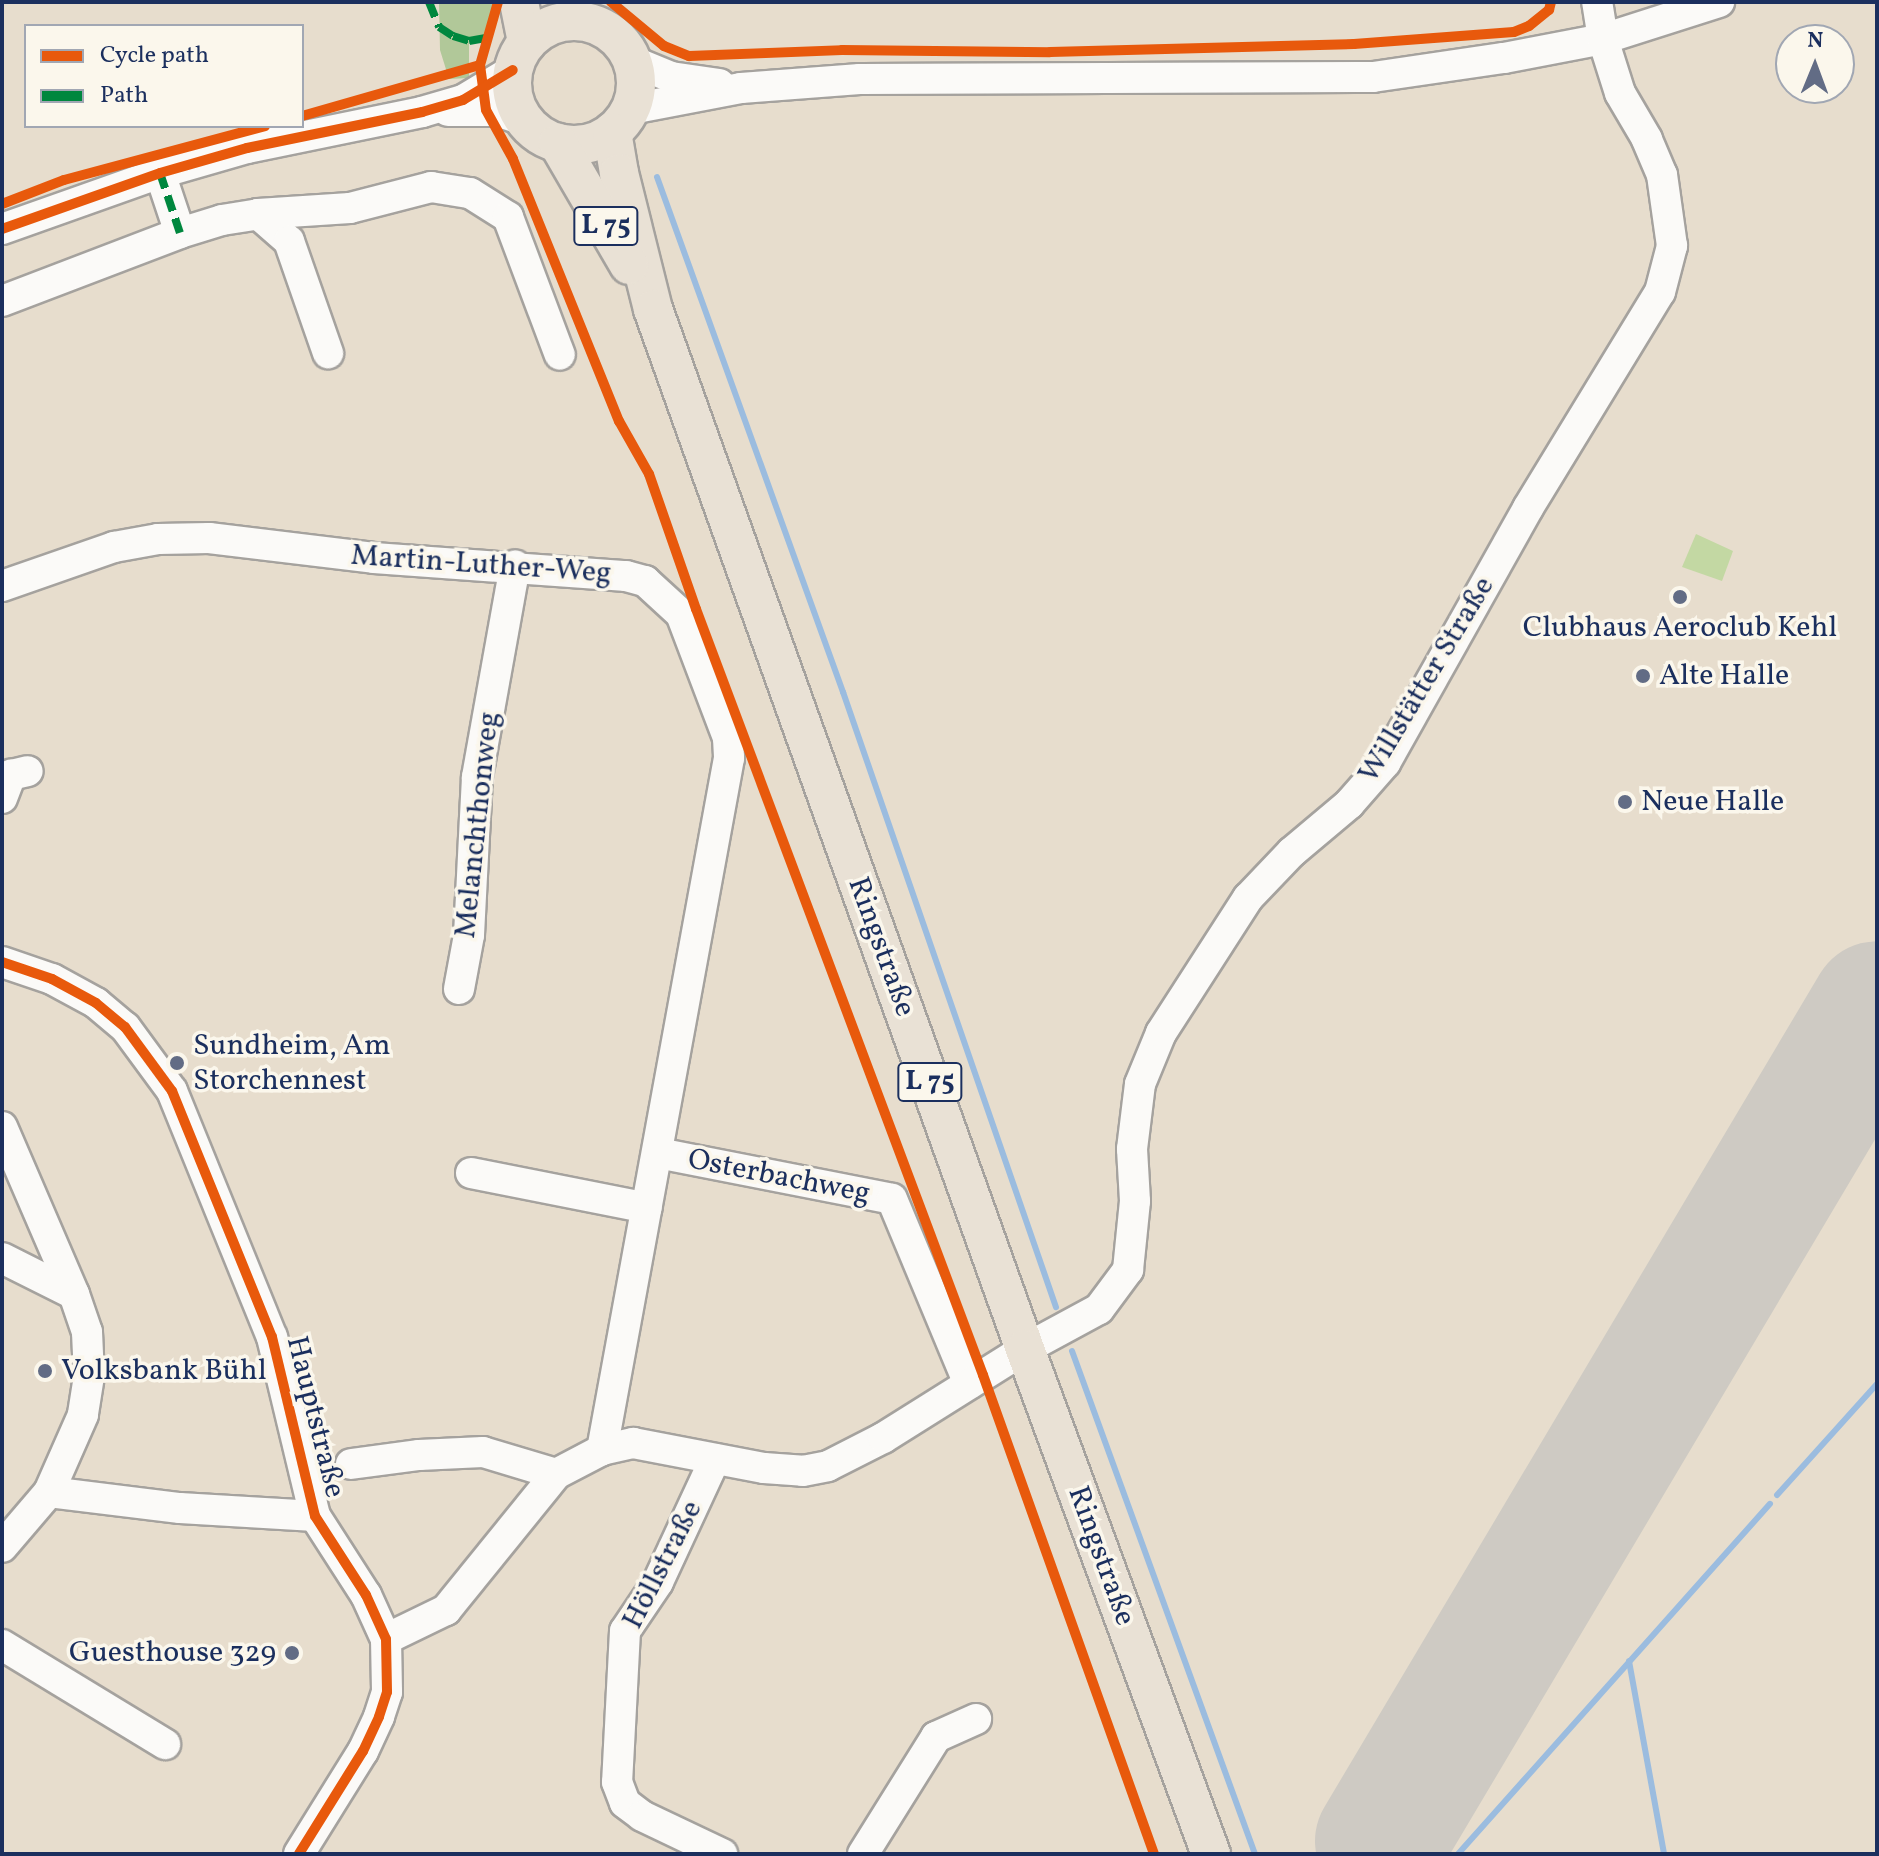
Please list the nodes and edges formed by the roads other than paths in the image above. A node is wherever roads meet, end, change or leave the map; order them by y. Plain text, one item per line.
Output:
1 (519, 2) edge
2 (1597, 2) edge
3 (1719, 2) edge
4 (569, 11) edge
5 (1603, 39) junction
6 (520, 56) junction
7 (632, 61) junction
8 (741, 88) junction
9 (422, 112) junction
10 (524, 120) junction
11 (621, 120) junction
12 (558, 143) junction
13 (160, 173) junction
14 (258, 214) junction
15 (2, 229) edge
16 (180, 233) junction
17 (2, 301) edge
18 (653, 309) junction
19 (328, 353) dead end
20 (560, 355) dead end
21 (515, 565) junction
22 (2, 586) edge
23 (28, 771) dead end
24 (2, 798) edge
25 (2, 962) edge
26 (459, 989) dead end
27 (2, 1127) edge
28 (658, 1153) junction
29 (471, 1173) dead end
30 (647, 1208) junction
31 (2, 1258) edge
32 (74, 1294) junction
33 (1025, 1349) junction
34 (969, 1384) junction
35 (602, 1450) junction
36 (715, 1459) junction
37 (303, 1471) junction
38 (556, 1474) junction
39 (49, 1492) junction
40 (315, 1516) junction
41 (2, 1547) edge
42 (386, 1639) junction
43 (2, 1645) edge
44 (976, 1719) dead end
45 (165, 1744) dead end
46 (299, 1854) edge
47 (722, 1854) edge
48 (863, 1854) edge
49 (1211, 1854) edge

1 - 6 main road
2 - 5 street, Willstätter Straße
3 - 5 street
4 - 6 main road
4 - 7 main road
5 - 8 street
5 - 33 street, Willstätter Straße
6 - 9 street
6 - 10 main road
7 - 8 street
7 - 11 main road
8 - 11 street
9 - 10 street
9 - 13 street
10 - 12 main road
11 - 12 main road
11 - 18 main road, Ringstraße / L 75
12 - 18 main road, Ringstraße / L 75
13 - 15 street
13 - 16 street
14 - 16 street
14 - 19 street
14 - 20 street
16 - 17 street
18 - 33 main road, Ringstraße / L 75
21 - 22 street, Martin-Luther-Weg
21 - 26 street, Melanchthonweg
21 - 28 street, Martin-Luther-Weg
23 - 24 street
25 - 37 street, Hauptstraße
27 - 32 street
28 - 30 street, Martin-Luther-Weg
28 - 34 street, Osterbachweg
29 - 30 street
30 - 35 street, Martin-Luther-Weg
31 - 32 street
32 - 39 street
33 - 34 street, Willstätter Straße
33 - 49 main road, Ringstraße / L 75
34 - 36 street, Willstätter Straße
35 - 36 street, Willstätter Straße
35 - 38 street, Willstätter Straße
36 - 47 street, Höllstraße
37 - 38 street
37 - 40 street, Hauptstraße
38 - 42 street, Willstätter Straße
39 - 40 street
39 - 41 street
40 - 42 street, Hauptstraße
42 - 46 street, Hauptstraße
43 - 45 street
44 - 48 street

